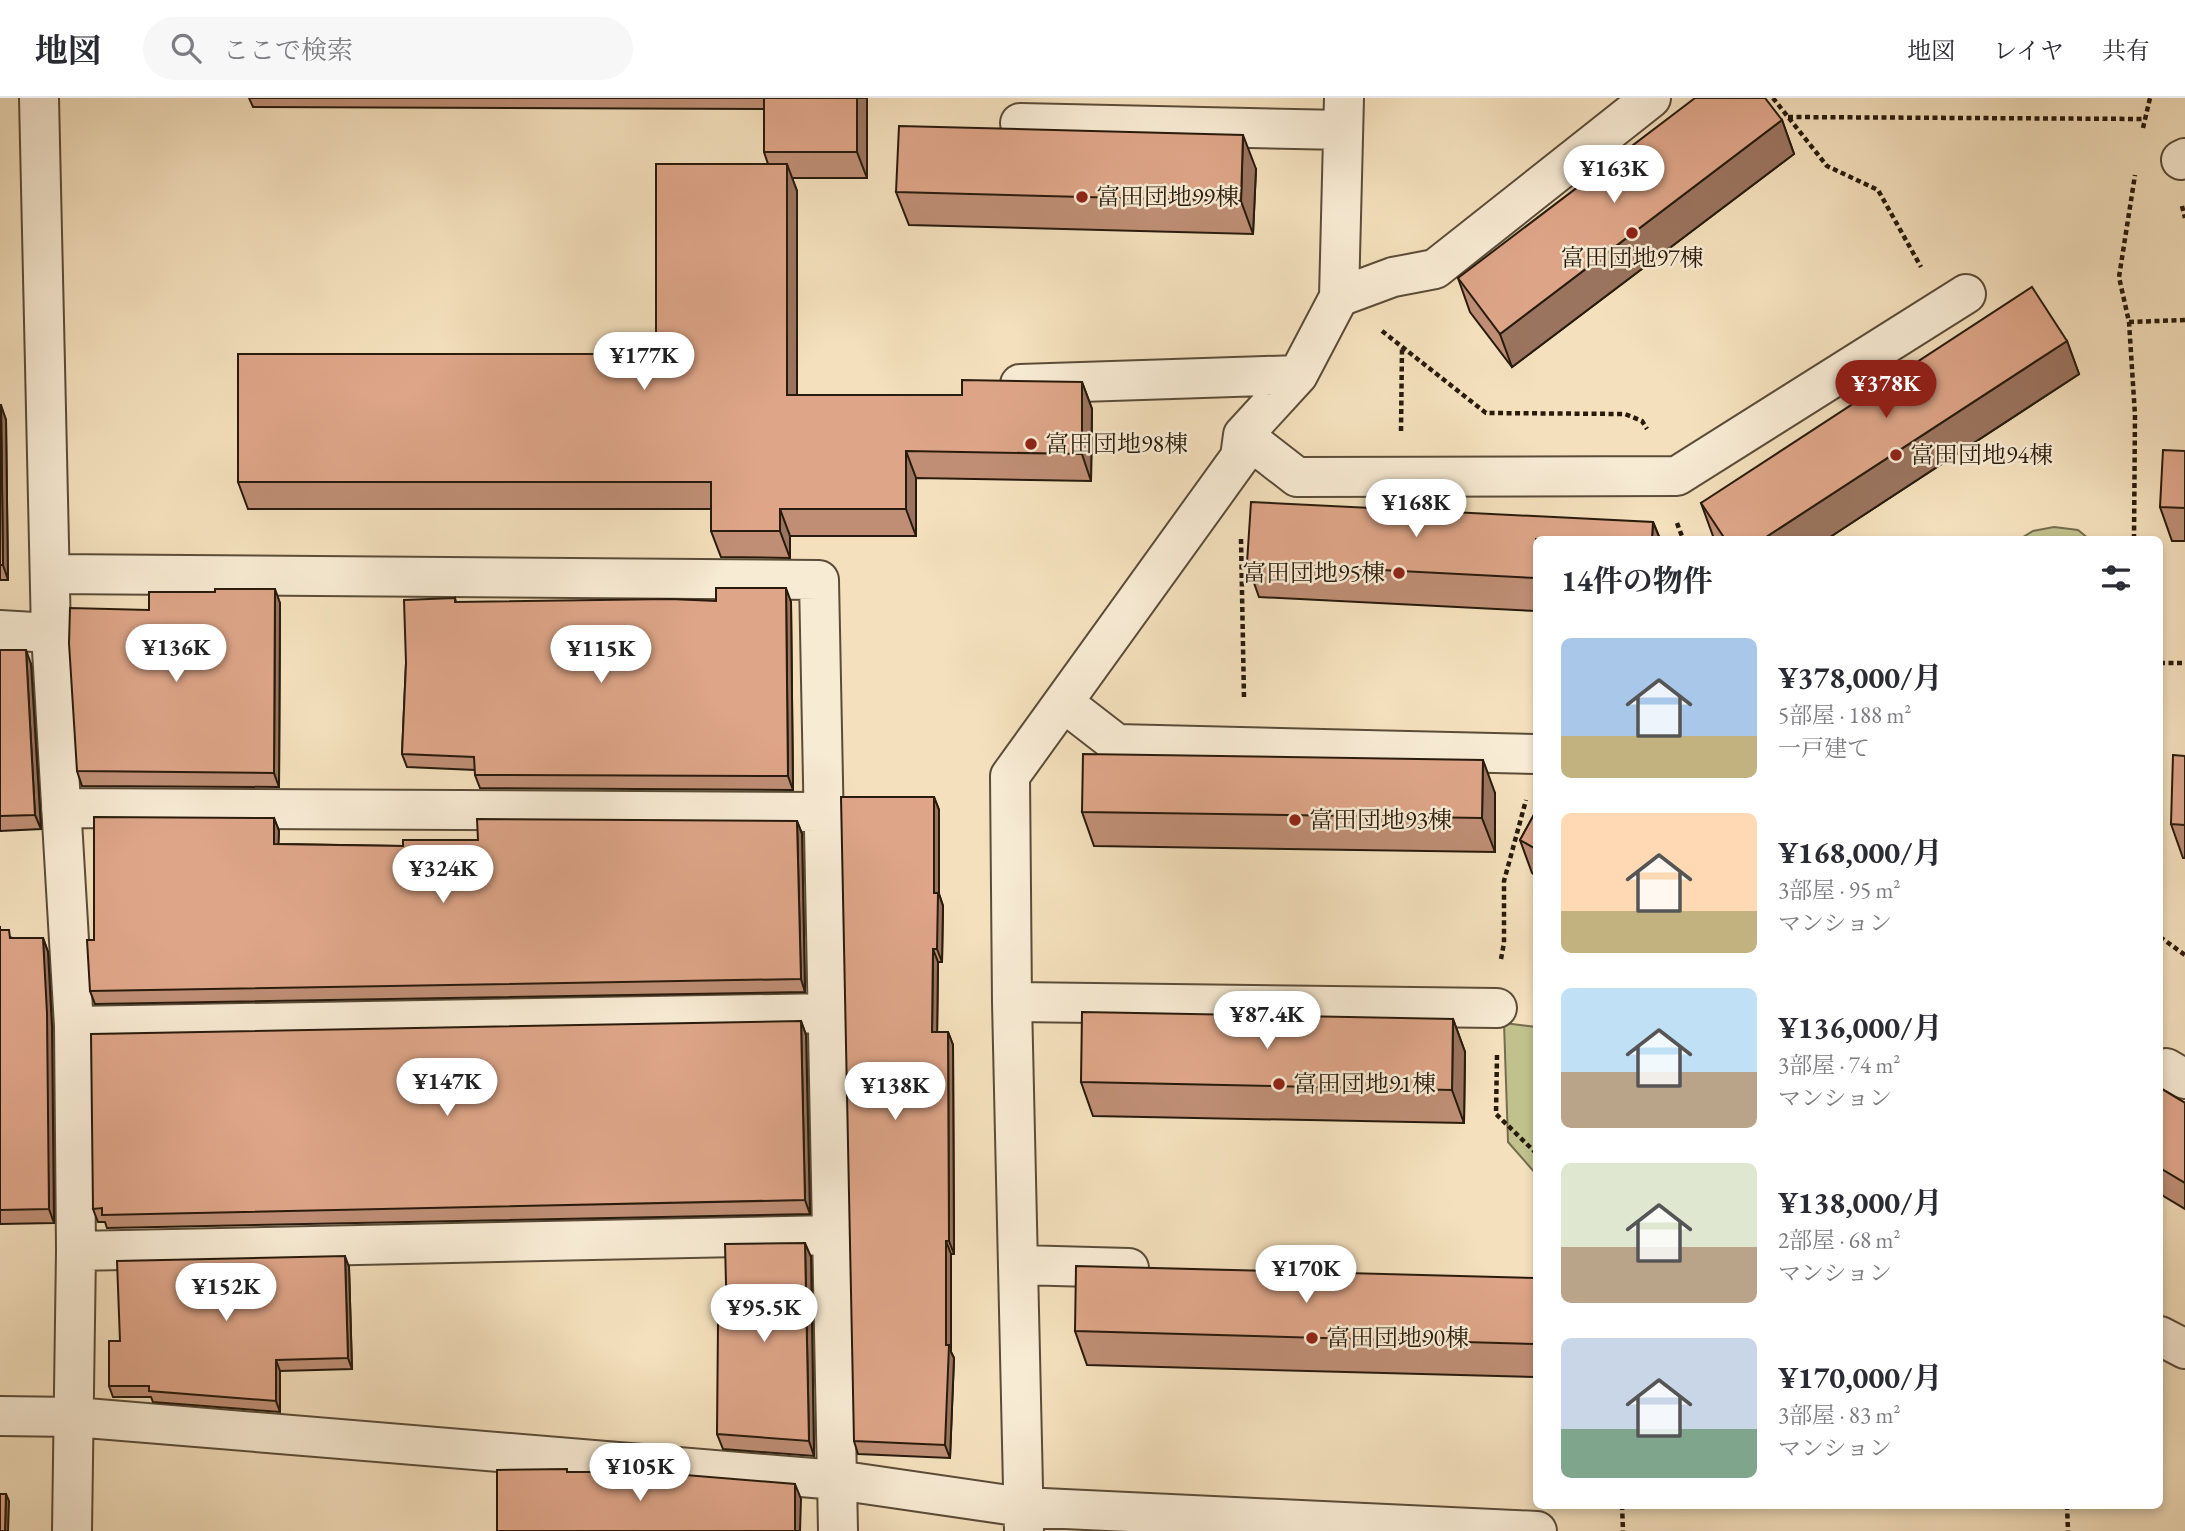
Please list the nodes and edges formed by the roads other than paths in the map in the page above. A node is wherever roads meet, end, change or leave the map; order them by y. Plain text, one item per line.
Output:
1 (39, 98) edge
2 (1651, 98) edge
3 (1343, 114) edge
4 (1020, 123) dead end
5 (1339, 297) junction
6 (1955, 300) road end
7 (1298, 375) junction
8 (992, 384) edge
9 (1241, 446) junction
10 (50, 574) junction
11 (0, 630) edge
12 (51, 634) junction
13 (1064, 703) junction
14 (1533, 754) edge
15 (61, 808) junction
16 (824, 812) junction
17 (1012, 1002) junction
18 (1497, 1008) dead end
19 (828, 1013) junction
20 (74, 1026) junction
21 (832, 1235) junction
22 (76, 1251) junction
23 (1019, 1265) junction
24 (1169, 1269) edge
25 (2163, 1338) edge
26 (2185, 1349) edge
27 (0, 1416) edge
28 (74, 1417) junction
29 (837, 1480) junction
30 (1023, 1519) edge
31 (72, 1531) edge
32 (838, 1531) edge
33 (1537, 1531) edge

1 - 10 street
2 - 5 street
3 - 4 street
3 - 5 street
5 - 7 street
6 - 9 street
7 - 8 street
7 - 9 street
9 - 13 street
10 - 12 street
10 - 16 street
11 - 12 street
12 - 15 street
13 - 14 street
13 - 17 street
15 - 16 street
15 - 20 street
16 - 19 street
17 - 18 street
17 - 23 street
19 - 20 street
19 - 21 street
20 - 22 street
21 - 22 street
21 - 29 street
22 - 28 street
23 - 24 street
23 - 30 street
25 - 26 street
27 - 28 street
28 - 29 street
28 - 31 street
29 - 30 street
29 - 32 street
30 - 33 street

